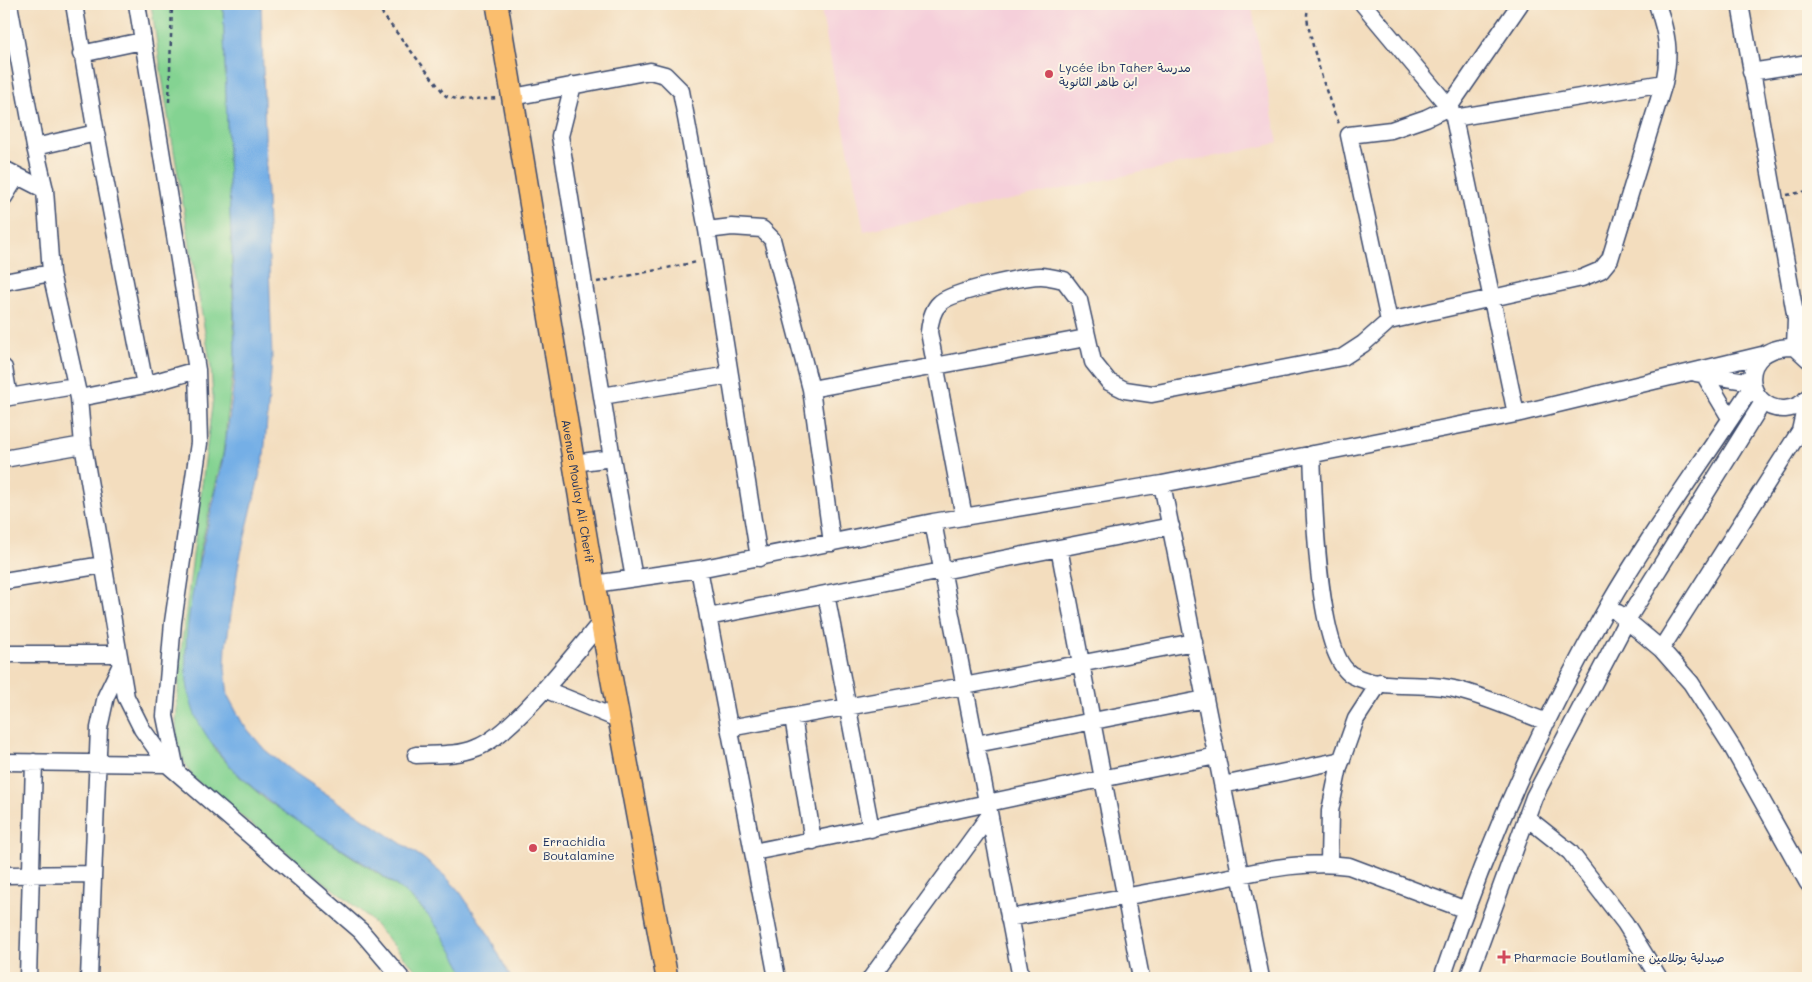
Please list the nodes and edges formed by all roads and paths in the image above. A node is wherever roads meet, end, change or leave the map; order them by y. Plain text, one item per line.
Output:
1 (9, 4) edge
2 (74, 4) edge
3 (137, 4) edge
4 (172, 4) edge
5 (380, 4) edge
6 (497, 4) edge
7 (1309, 4) edge
8 (1363, 4) edge
9 (1520, 4) edge
10 (1657, 4) edge
11 (1740, 4) edge
12 (9, 29) edge
13 (142, 42) junction
14 (82, 54) junction
15 (1808, 63) edge
16 (1751, 72) junction
17 (1664, 84) junction
18 (573, 85) junction
19 (512, 97) junction
20 (169, 102) dead end
21 (1451, 113) junction
22 (96, 133) junction
23 (1349, 135) junction
24 (35, 147) junction
25 (11, 172) edge
26 (45, 190) junction
27 (1808, 191) edge
28 (4, 197) edge
29 (1774, 198) junction
30 (708, 230) junction
31 (712, 259) junction
32 (51, 273) junction
33 (4, 282) edge
34 (583, 285) junction
35 (1493, 297) junction
36 (1389, 321) junction
37 (1086, 338) junction
38 (1801, 344) edge
39 (1762, 355) junction
40 (1808, 359) edge
41 (934, 364) junction
42 (4, 368) edge
43 (197, 370) junction
44 (1700, 374) junction
45 (730, 375) junction
46 (1753, 384) junction
47 (145, 385) junction
48 (811, 389) junction
49 (76, 392) junction
50 (602, 396) junction
51 (7, 398) edge
52 (1808, 398) edge
53 (1764, 402) junction
54 (1516, 414) junction
55 (1730, 418) junction
56 (83, 444) junction
57 (1312, 454) junction
58 (4, 458) edge
59 (612, 458) junction
60 (574, 463) junction
61 (1162, 484) junction
62 (964, 517) junction
63 (933, 522) junction
64 (1171, 526) junction
65 (832, 543) junction
66 (1059, 548) junction
67 (759, 558) junction
68 (104, 565) junction
69 (699, 569) junction
70 (942, 571) junction
71 (634, 578) junction
72 (4, 581) edge
73 (594, 584) junction
74 (826, 594) junction
75 (1608, 606) junction
76 (708, 617) junction
77 (1627, 620) junction
78 (602, 622) junction
79 (1194, 642) junction
80 (1661, 649) junction
81 (4, 654) edge
82 (119, 661) junction
83 (1081, 663) junction
84 (1380, 682) junction
85 (964, 686) junction
86 (544, 689) junction
87 (1206, 699) junction
88 (848, 707) junction
89 (793, 717) junction
90 (618, 719) junction
91 (1092, 722) junction
92 (1547, 722) junction
93 (729, 728) junction
94 (976, 744) junction
95 (416, 755) dead end
96 (1217, 756) junction
97 (1342, 760) junction
98 (4, 762) edge
99 (34, 762) junction
100 (96, 763) junction
101 (172, 767) junction
102 (1103, 777) junction
103 (1223, 785) junction
104 (988, 810) junction
105 (1526, 817) junction
106 (871, 829) junction
107 (813, 840) junction
108 (753, 852) junction
109 (1329, 863) junction
110 (93, 874) junction
111 (4, 875) edge
112 (30, 875) junction
113 (1241, 875) junction
114 (1808, 883) edge
115 (1126, 897) junction
116 (1466, 910) junction
117 (1009, 918) junction
118 (28, 978) edge
119 (89, 978) edge
120 (401, 978) edge
121 (667, 978) edge
122 (777, 978) edge
123 (871, 978) edge
124 (1021, 978) edge
125 (1141, 978) edge
126 (1261, 978) edge
127 (1442, 978) edge
128 (1468, 978) edge
129 (1659, 978) edge

1 - 12 street
2 - 14 street
3 - 13 street
4 - 20 path
5 - 19 path
6 - 19 main road, Avenue Moulay Ali Cherif
7 - 23 path
8 - 21 street
9 - 21 street
10 - 17 street
11 - 16 street
12 - 24 street
13 - 14 street
13 - 43 street
14 - 22 street
15 - 16 street
16 - 29 street
17 - 21 street
17 - 35 street
18 - 19 street
18 - 30 street
18 - 34 street
19 - 60 main road, Avenue Moulay Ali Cherif
21 - 23 street
21 - 35 street
22 - 24 street
22 - 47 street
23 - 36 street
24 - 26 street
25 - 26 street
25 - 28 street
26 - 32 street
27 - 29 path
29 - 38 street
30 - 31 street
30 - 48 street
31 - 34 path
31 - 45 street
32 - 33 street
32 - 49 street
34 - 50 street
35 - 36 street
35 - 54 street
36 - 37 street
37 - 41 street
37 - 41 street
38 - 39 street
38 - 40 street
39 - 44 street
39 - 46 street
41 - 48 street
41 - 62 street
42 - 51 street
43 - 47 street
43 - 101 street
44 - 46 street
44 - 54 street
44 - 55 street
45 - 50 street
45 - 67 street
46 - 53 street
46 - 55 street
47 - 49 street
48 - 65 street
49 - 51 street
49 - 56 street
50 - 59 street
52 - 53 street
52 - 80 street
53 - 77 street
54 - 57 street
55 - 75 street
56 - 58 street
56 - 68 street
57 - 61 street
57 - 84 street
59 - 60 street
59 - 71 street
60 - 73 main road, Avenue Moulay Ali Cherif
61 - 62 street
61 - 64 street
62 - 63 street
63 - 65 street
63 - 70 street
64 - 66 street
64 - 79 street
65 - 67 street
66 - 70 street
66 - 83 street
67 - 69 street
68 - 72 street
68 - 82 street
69 - 71 street
69 - 76 street
70 - 74 street
70 - 85 street
71 - 73 street
73 - 78 main road, Avenue Moulay Ali Cherif
74 - 76 street
74 - 88 street
75 - 77 street
75 - 92 street
76 - 93 street
77 - 80 street
77 - 105 street
78 - 86 street
78 - 90 main road, Avenue Moulay Ali Cherif
79 - 83 street
79 - 87 street
80 - 114 street
81 - 82 street
82 - 100 street
82 - 101 street
83 - 85 street
83 - 91 street
84 - 92 street
84 - 97 street
85 - 88 street
85 - 94 street
86 - 90 street
86 - 95 street
87 - 91 street
87 - 96 street
88 - 89 street
88 - 106 street
89 - 93 street
89 - 107 street
90 - 121 main road, Avenue Moulay Ali Cherif
91 - 94 street
91 - 102 street
92 - 116 street
93 - 108 street
94 - 104 street
96 - 102 street
96 - 103 street
97 - 103 street
97 - 109 street
98 - 99 street
99 - 100 street
99 - 112 street
100 - 101 street
100 - 110 street
101 - 120 street
102 - 104 street
102 - 115 street
103 - 113 street
104 - 106 street
104 - 117 street
104 - 123 street
105 - 128 street
105 - 129 street
106 - 107 street
107 - 108 street
108 - 122 street
109 - 113 street
109 - 116 street
110 - 112 street
110 - 119 street
111 - 112 street
112 - 118 street
113 - 115 street
113 - 126 street
115 - 117 street
115 - 125 street
116 - 127 street
117 - 124 street

